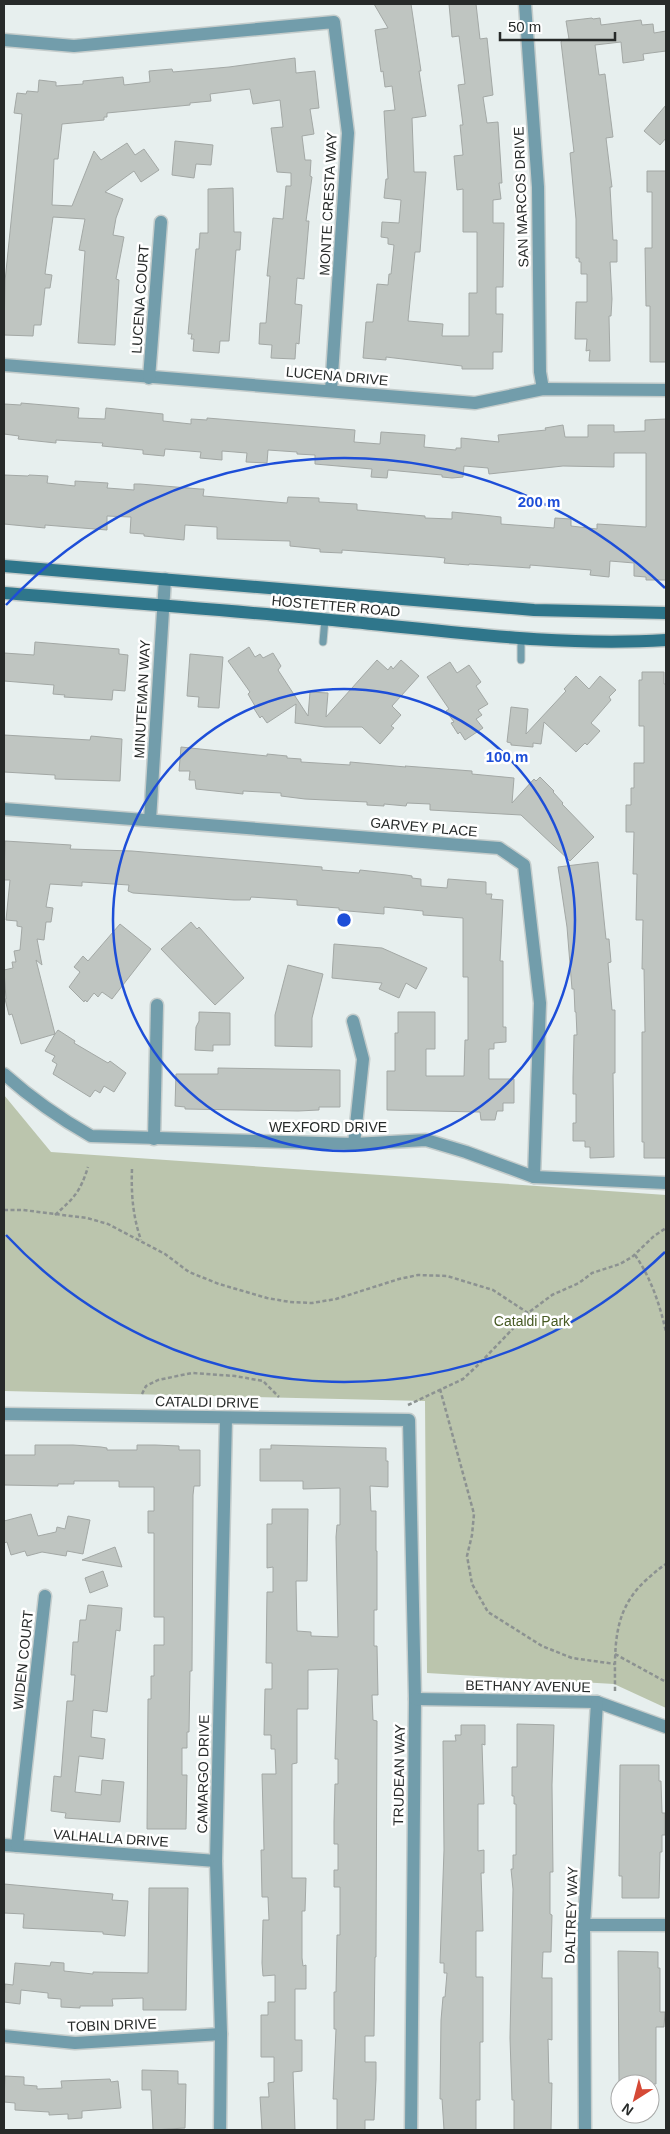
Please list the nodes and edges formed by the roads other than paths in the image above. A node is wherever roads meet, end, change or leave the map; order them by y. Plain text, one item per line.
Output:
1 (525, 4) edge
2 (4, 40) edge
3 (161, 222) dead end
4 (4, 364) edge
5 (149, 378) junction
6 (543, 389) junction
7 (331, 390) junction
8 (666, 390) edge
9 (4, 566) edge
10 (165, 579) junction
11 (4, 593) edge
12 (163, 606) junction
13 (666, 613) edge
14 (325, 619) junction
15 (521, 638) junction
16 (666, 640) edge
17 (323, 642) dead end
18 (521, 660) dead end
19 (4, 809) edge
20 (150, 820) junction
21 (157, 1004) dead end
22 (353, 1021) dead end
23 (4, 1074) edge
24 (154, 1139) junction
25 (354, 1144) junction
26 (534, 1177) junction
27 (666, 1183) edge
28 (4, 1414) edge
29 (226, 1418) junction
30 (409, 1420) joint
31 (45, 1596) dead end
32 (415, 1699) junction
33 (597, 1702) junction
34 (666, 1727) edge
35 (4, 1845) edge
36 (17, 1846) junction
37 (216, 1861) junction
38 (584, 1925) junction
39 (666, 1925) edge
40 (221, 2034) junction
41 (4, 2036) edge
42 (220, 2130) edge
43 (411, 2130) edge
44 (585, 2130) edge

1 - 6 street, SAN MARCOS DRIVE
2 - 7 street, MONTE CRESTA WAY
3 - 5 street, LUCENA COURT
4 - 5 street, LUCENA DRIVE
5 - 7 street, LUCENA DRIVE
6 - 7 street, LUCENA DRIVE
6 - 8 street, LUCENA DRIVE
9 - 10 main road, HOSTETTER ROAD
10 - 12 street, MINUTEMAN WAY
10 - 13 main road, HOSTETTER ROAD
11 - 12 main road, HOSTETTER ROAD
12 - 14 main road, HOSTETTER ROAD
12 - 20 street, MINUTEMAN WAY
14 - 15 main road, HOSTETTER ROAD
14 - 17 lane
15 - 16 main road, HOSTETTER ROAD
15 - 18 lane
19 - 20 street, GARVEY PLACE
20 - 26 street, GARVEY PLACE
21 - 24 street
22 - 25 street
23 - 24 street, WEXFORD DRIVE
24 - 25 street, WEXFORD DRIVE
25 - 26 street, WEXFORD DRIVE
26 - 27 street, WEXFORD DRIVE
28 - 29 street, CATALDI DRIVE
29 - 30 street, CATALDI DRIVE
29 - 37 street, CAMARGO DRIVE
30 - 32 street, TRUDEAN WAY
31 - 36 street, WIDEN COURT
32 - 33 street, BETHANY AVENUE
32 - 43 street, TRUDEAN WAY
33 - 34 street, BETHANY AVENUE
33 - 38 street, DALTREY WAY
35 - 36 street, VALHALLA DRIVE
36 - 37 street, VALHALLA DRIVE
37 - 40 street, CAMARGO DRIVE
38 - 39 street
38 - 44 street, DALTREY WAY
40 - 41 street, TOBIN DRIVE
40 - 42 street, CAMARGO DRIVE

